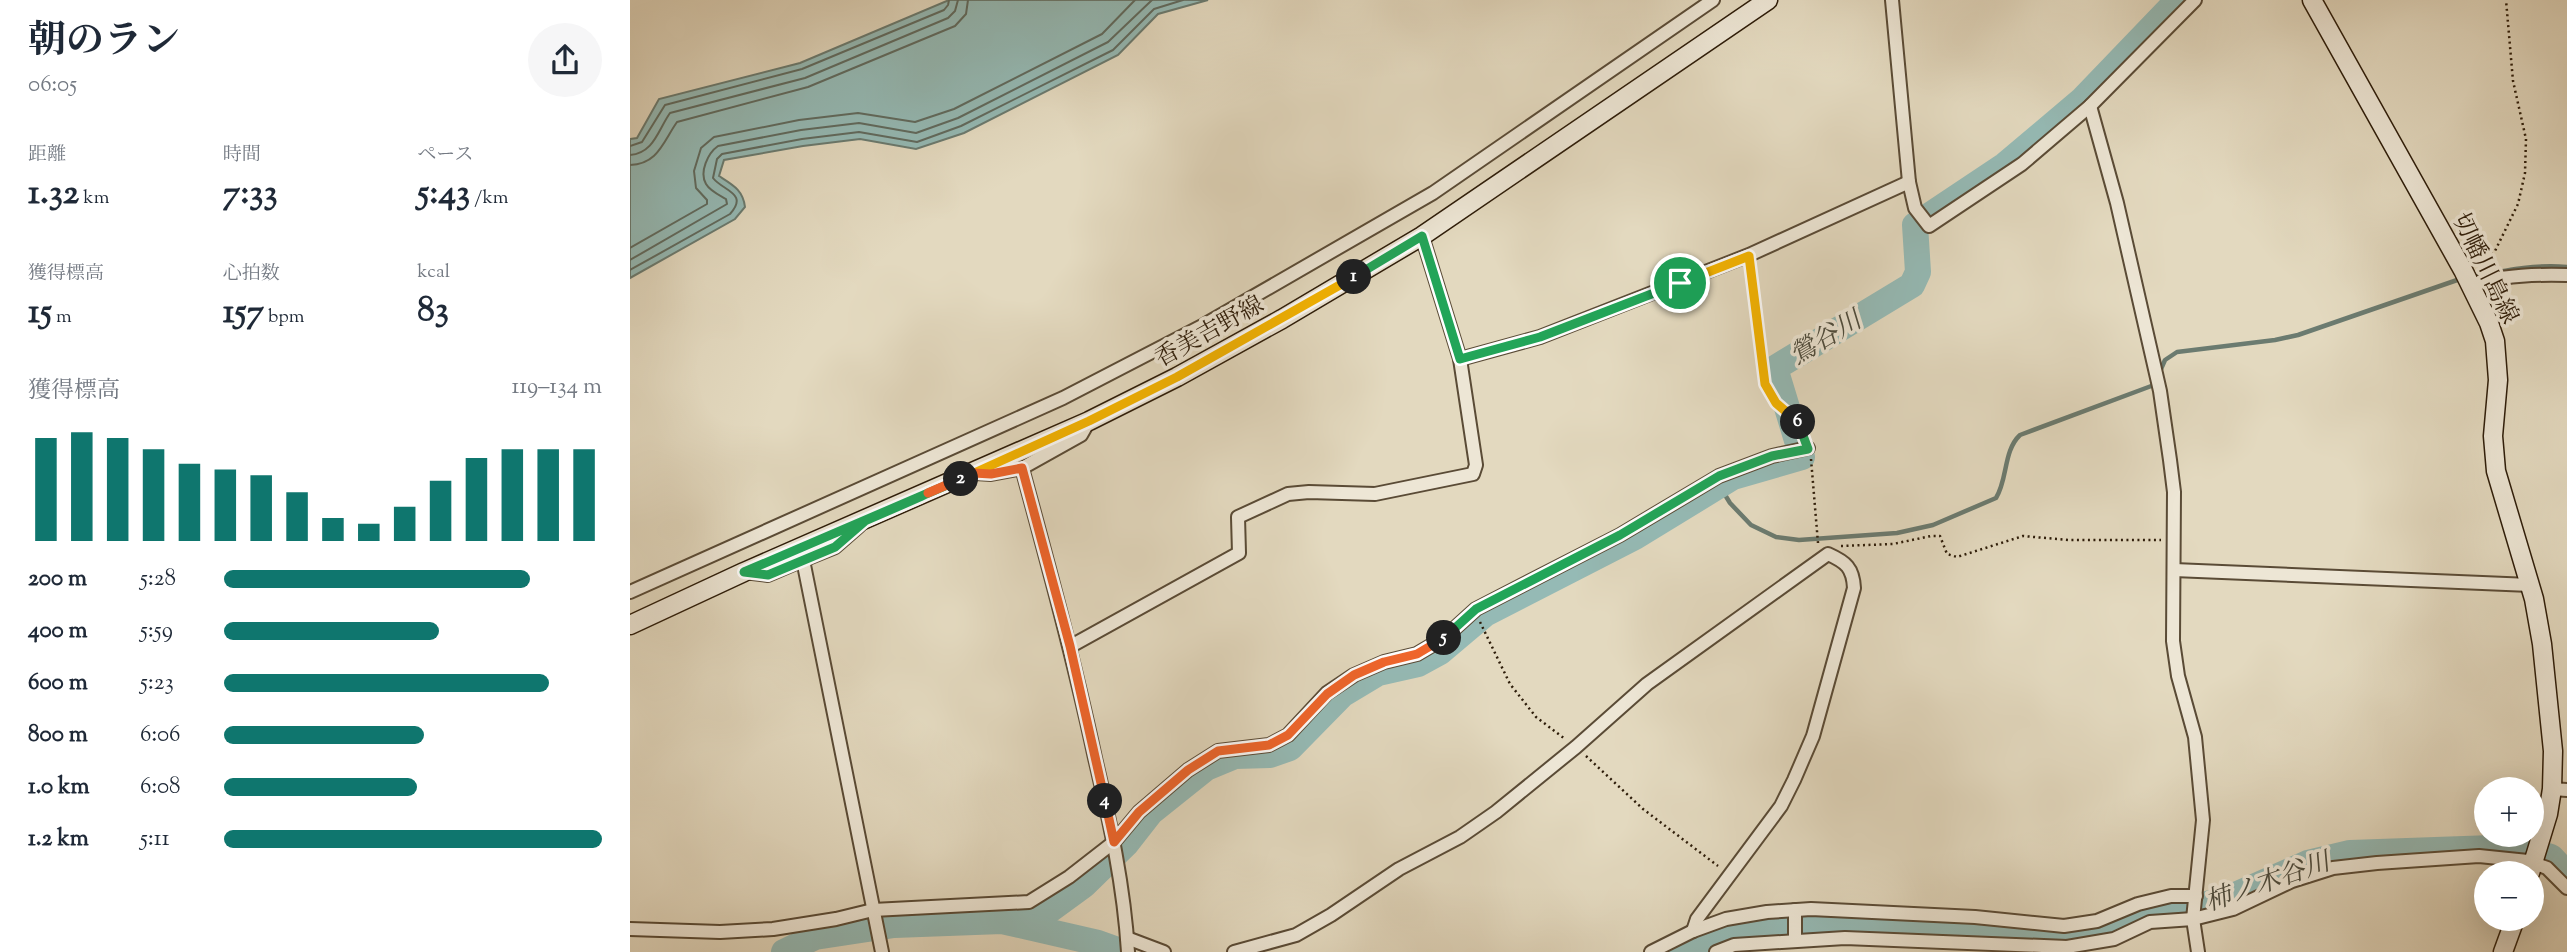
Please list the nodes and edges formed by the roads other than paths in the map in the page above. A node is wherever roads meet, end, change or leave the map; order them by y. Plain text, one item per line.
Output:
1 (1713, 0) edge
2 (1768, 0) edge
3 (1892, 0) edge
4 (2195, 0) edge
5 (2312, 0) edge
6 (2090, 106) junction
7 (1909, 182) junction
8 (1422, 236) junction
9 (2567, 275) edge
10 (2467, 278) junction
11 (1460, 359) junction
12 (1089, 421) junction
13 (1802, 450) road end
14 (1022, 468) junction
15 (974, 473) junction
16 (865, 521) junction
17 (803, 560) junction
18 (2174, 570) junction
19 (744, 572) junction
20 (2530, 585) junction
21 (630, 592) edge
22 (630, 625) edge
23 (1070, 646) junction
24 (2560, 789) edge
25 (1114, 845) junction
26 (2534, 860) edge
27 (2567, 888) edge
28 (2195, 907) junction
29 (874, 913) junction
30 (1795, 914) junction
31 (630, 929) edge
32 (1693, 930) junction
33 (2511, 931) edge
34 (1795, 937) junction
35 (1128, 945) edge
36 (1774, 945) edge
37 (882, 952) edge
38 (1164, 952) edge
39 (1234, 952) edge
40 (1651, 952) edge
41 (1716, 952) edge
42 (2197, 952) edge
43 (2503, 952) edge

1 - 21 street
2 - 8 main road, 香美吉野線
3 - 7 street
4 - 6 street
5 - 10 main road, 切幡川島線
6 - 7 street
6 - 18 street
7 - 11 street
8 - 11 street
8 - 12 main road, 香美吉野線
9 - 10 street
10 - 20 main road, 切幡川島線
11 - 23 street
12 - 14 street
12 - 15 main road, 香美吉野線
13 - 25 street
14 - 15 street
14 - 23 street
15 - 16 main road, 香美吉野線
16 - 17 street
16 - 19 main road, 香美吉野線
17 - 19 street
17 - 29 street
18 - 20 street
18 - 28 street
19 - 22 main road, 香美吉野線
20 - 24 main road, 切幡川島線
23 - 25 street
24 - 26 main road, 切幡川島線
25 - 29 street
25 - 35 street
26 - 27 street
26 - 28 street
28 - 30 street
28 - 34 street
28 - 42 street
29 - 31 street
29 - 37 street
30 - 32 street
30 - 34 street
32 - 39 street
32 - 40 street
33 - 43 main road
34 - 36 street
35 - 38 street
36 - 41 street

